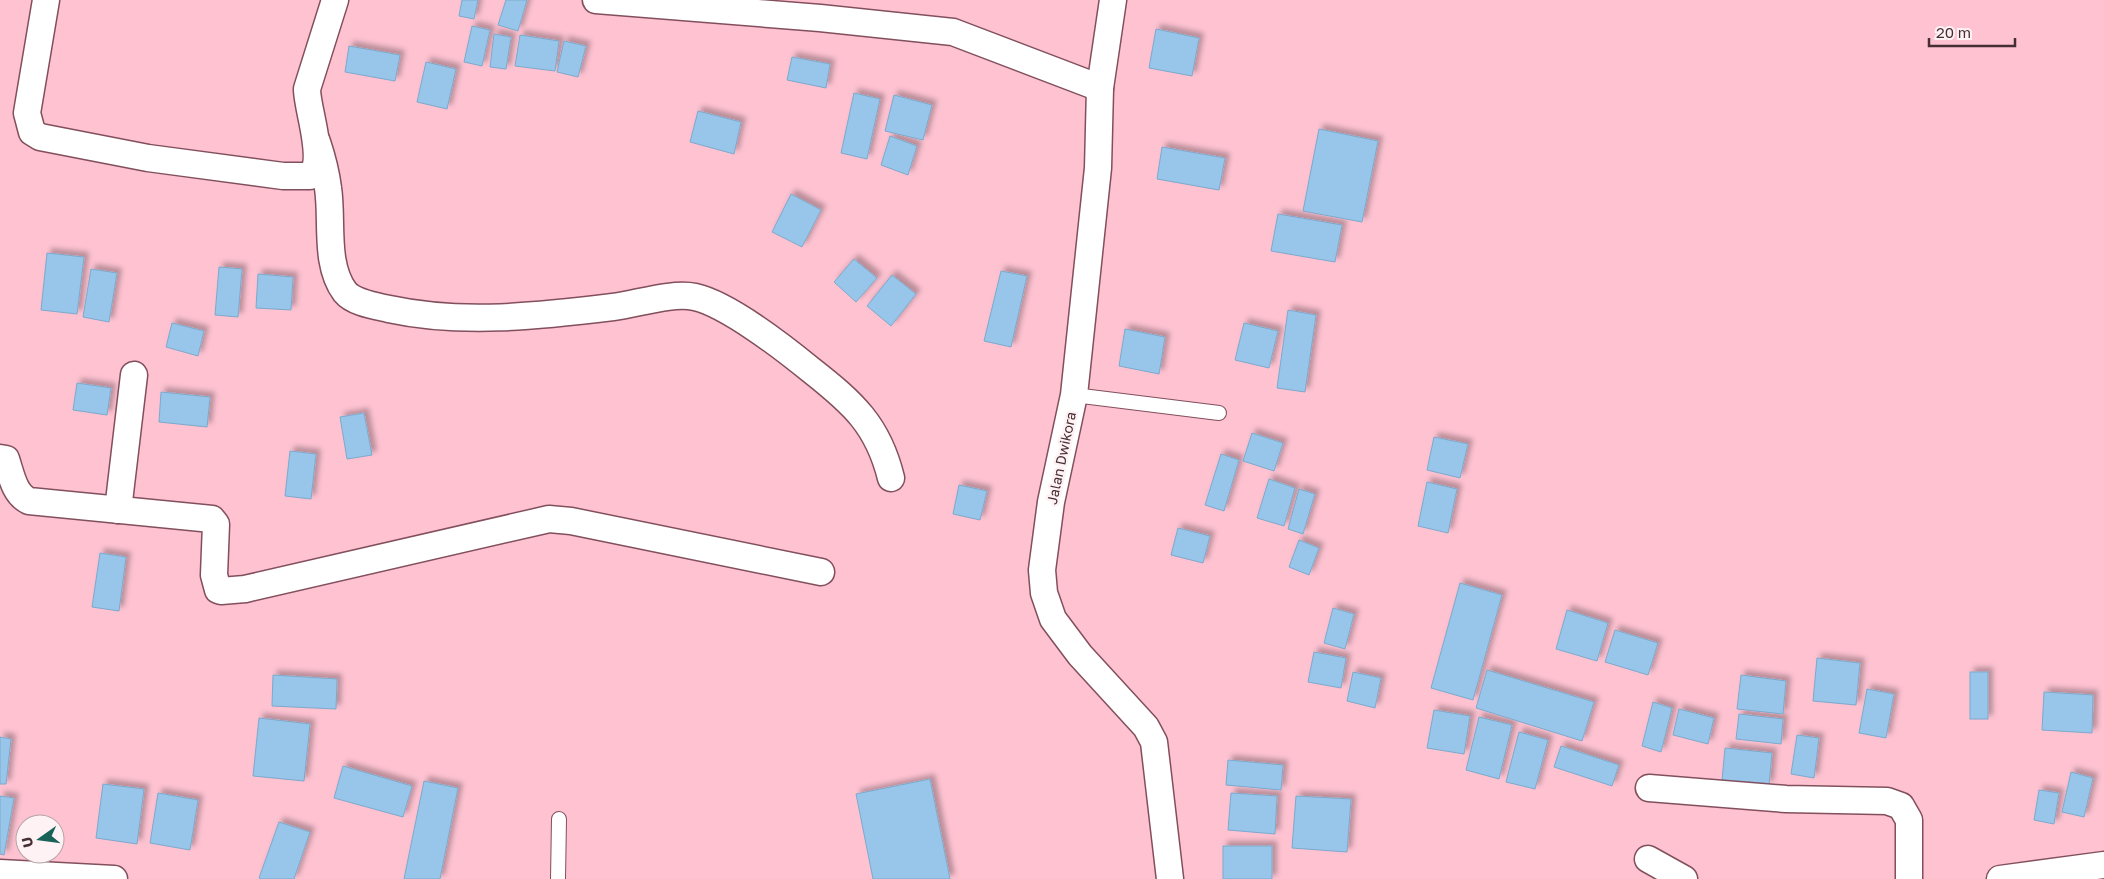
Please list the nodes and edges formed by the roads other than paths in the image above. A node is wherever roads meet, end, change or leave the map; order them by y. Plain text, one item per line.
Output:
1 (46, 0) edge
2 (335, 0) edge
3 (596, 0) edge
4 (1113, 0) edge
5 (1100, 88) junction
6 (317, 142) junction
7 (134, 375) dead end
8 (1074, 395) junction
9 (1219, 413) dead end
10 (0, 458) edge
11 (891, 478) dead end
12 (118, 510) junction
13 (821, 572) dead end
14 (1649, 788) dead end
15 (559, 819) dead end
16 (1648, 859) dead end
17 (2104, 865) edge
18 (0, 874) edge
19 (114, 879) edge
20 (558, 879) edge
21 (1170, 879) edge
22 (1684, 879) edge
23 (1909, 879) edge
24 (2000, 879) edge

1 - 6 street
2 - 6 street
3 - 5 street
4 - 5 street, Jalan Dwikora
5 - 8 street, Jalan Dwikora
6 - 11 street
7 - 12 street
8 - 9 lane
8 - 21 street, Jalan Dwikora
10 - 12 street
12 - 13 street
14 - 23 street
15 - 20 lane
16 - 22 street
17 - 24 street
18 - 19 street

